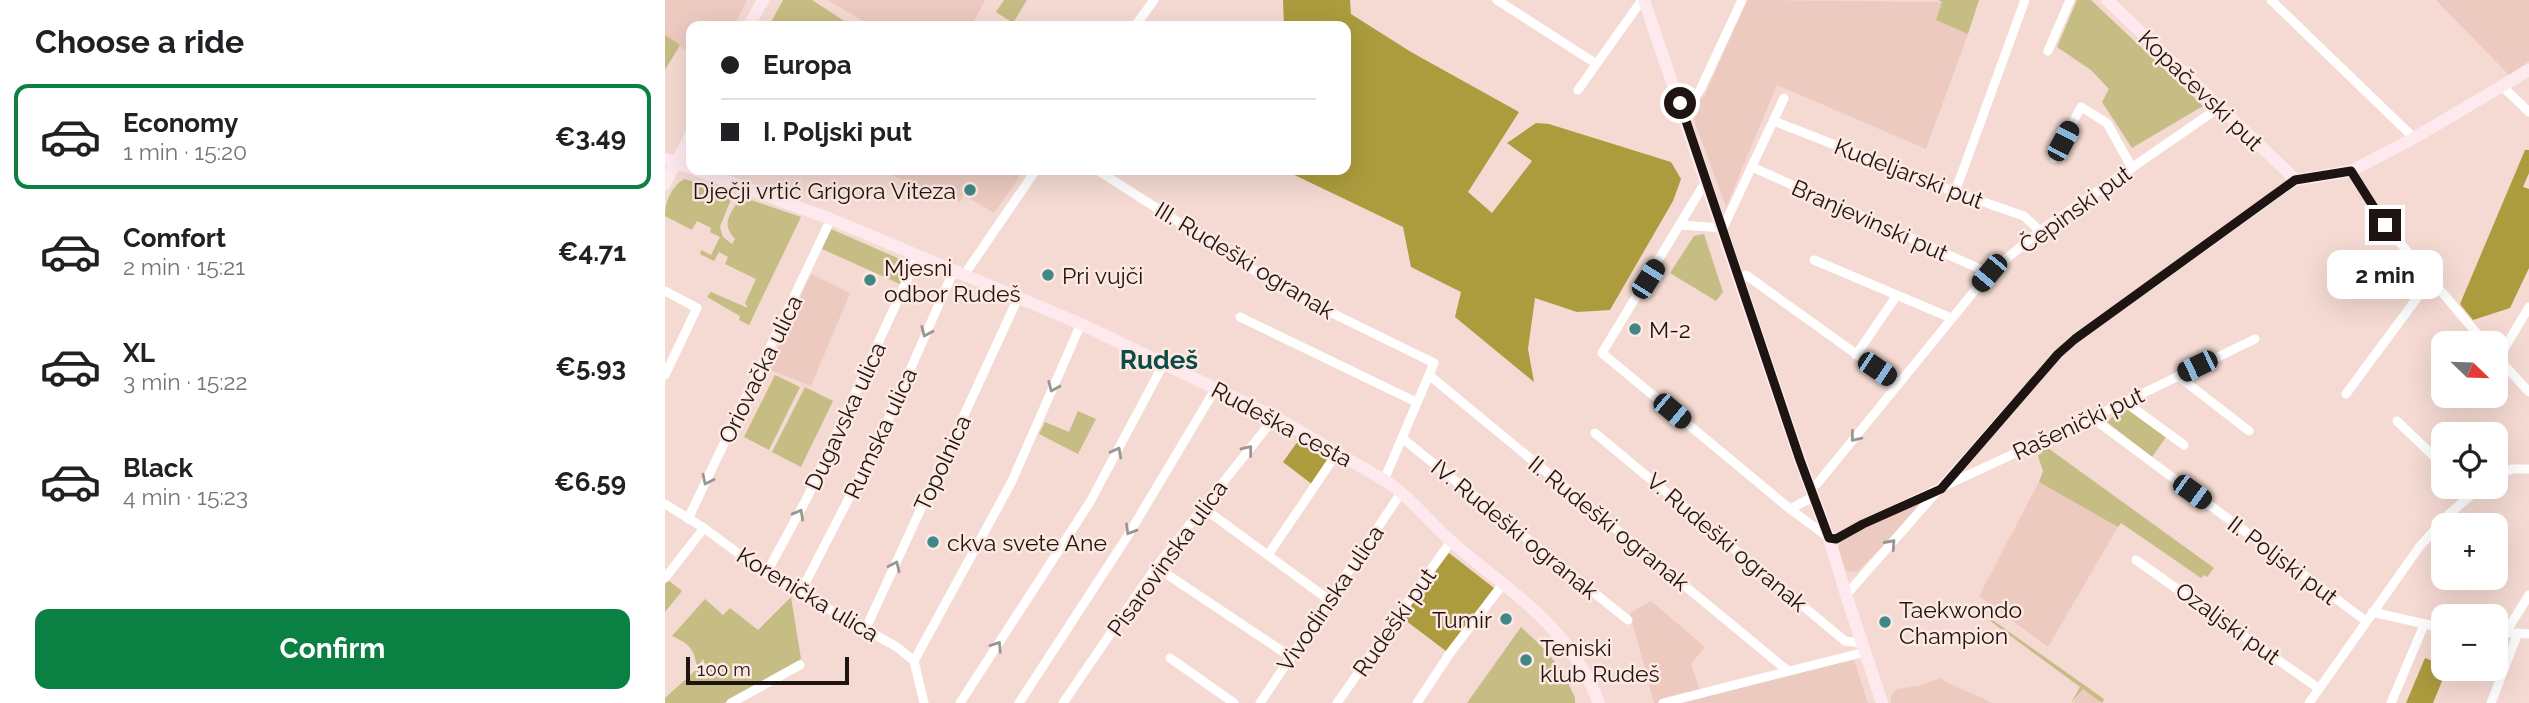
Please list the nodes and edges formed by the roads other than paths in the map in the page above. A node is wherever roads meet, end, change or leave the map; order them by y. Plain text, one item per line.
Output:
1 (763, 0) edge
2 (1154, 0) edge
3 (1497, 0) edge
4 (1643, 0) edge
5 (1742, 0) edge
6 (2025, 0) edge
7 (2070, 0) edge
8 (2107, 0) edge
9 (2271, 0) edge
10 (752, 21) edge
11 (1139, 21) edge
12 (2048, 51) dead end
13 (1595, 63) junction
14 (2529, 70) edge
15 (2503, 87) junction
16 (1578, 90) dead end
17 (1784, 98) dead end
18 (1681, 106) junction
19 (2220, 107) junction
20 (2529, 112) edge
21 (1774, 121) junction
22 (2414, 138) junction
23 (686, 141) edge
24 (2054, 158) dead end
25 (671, 161) edge
26 (1752, 167) junction
27 (2132, 168) junction
28 (2351, 171) junction
29 (710, 175) edge
30 (1032, 175) edge
31 (1105, 175) edge
32 (2295, 180) junction
33 (1706, 181) junction
34 (665, 184) edge
35 (1955, 192) junction
36 (831, 219) junction
37 (1681, 225) junction
38 (1723, 228) junction
39 (2040, 231) junction
40 (918, 256) junction
41 (1814, 260) dead end
42 (959, 272) junction
43 (1989, 273) junction
44 (1746, 275) dead end
45 (2431, 279) junction
46 (665, 291) edge
47 (1898, 295) junction
48 (1018, 298) junction
49 (2529, 307) edge
50 (1240, 317) dead end
51 (1951, 318) junction
52 (1081, 324) junction
53 (2475, 331) edge
54 (2255, 339) dead end
55 (2508, 340) edge
56 (1856, 355) junction
57 (1164, 363) junction
58 (2508, 369) edge
59 (665, 375) edge
60 (1429, 375) junction
61 (2178, 376) junction
62 (1898, 384) junction
63 (1216, 388) junction
64 (2529, 392) edge
65 (2346, 394) dead end
66 (1416, 402) junction
67 (2125, 402) junction
68 (1275, 417) junction
69 (2091, 417) junction
70 (2397, 421) dead end
71 (2249, 431) dead end
72 (1595, 433) dead end
73 (1402, 438) junction
74 (2184, 445) dead end
75 (1337, 453) junction
76 (2431, 454) edge
77 (2529, 469) edge
78 (2508, 470) edge
79 (1384, 480) junction
80 (1941, 489) junction
81 (1812, 492) junction
82 (1401, 493) junction
83 (2461, 499) edge
84 (665, 504) edge
85 (1202, 507) junction
86 (1790, 509) junction
87 (688, 519) junction
88 (704, 528) junction
89 (1829, 538) junction
90 (1451, 541) junction
91 (1268, 555) junction
92 (2136, 560) dead end
93 (1156, 567) junction
94 (766, 574) junction
95 (665, 578) edge
96 (1503, 584) junction
97 (800, 593) junction
98 (1846, 595) junction
99 (2529, 595) edge
100 (1329, 600) junction
101 (2372, 612) junction
102 (1628, 620) dead end
103 (2366, 621) junction
104 (2424, 625) junction
105 (2431, 626) edge
106 (866, 628) junction
107 (2508, 630) edge
108 (2508, 632) edge
109 (2518, 633) junction
110 (2529, 634) edge
111 (1864, 648) junction
112 (1291, 657) junction
113 (1170, 658) dead end
114 (914, 661) junction
115 (800, 665) dead end
116 (1788, 671) junction
117 (2318, 688) junction
118 (731, 703) edge
119 (924, 703) edge
120 (960, 703) edge
121 (1019, 703) edge
122 (1063, 703) edge
123 (1234, 703) edge
124 (1260, 703) edge
125 (1336, 703) edge
126 (1417, 703) edge
127 (1599, 703) edge
128 (1663, 703) edge
129 (1882, 703) edge
130 (2309, 703) edge
131 (2391, 703) edge
132 (2491, 703) edge

1 - 10 street
2 - 11 street
3 - 13 street
4 - 13 street
4 - 18 street
5 - 18 street
6 - 35 street
7 - 12 street
8 - 19 street, Kopačevski put
9 - 22 street
13 - 16 street
14 - 15 street
15 - 20 street
15 - 22 street
17 - 21 street
18 - 33 street
19 - 27 street, Čepinski put
19 - 32 street, Kopačevski put
21 - 26 street
21 - 35 street, Kudeljarski put
22 - 28 street
23 - 25 street
24 - 27 street
25 - 34 street
26 - 38 street
26 - 43 street, Branjevinski put
27 - 39 street, Čepinski put
28 - 32 street
28 - 45 street
29 - 36 street, Rudeška cesta
30 - 42 street, Rumska ulica
31 - 60 street, III. Rudeški ogranak
32 - 80 street
33 - 37 street
33 - 38 street
35 - 39 street, Kudeljarski put
36 - 40 street, Rudeška cesta
36 -> 87 street, Oriovačka ulica
37 - 38 street
37 - 86 street
38 - 81 street
39 - 43 street, Čepinski put
40 - 42 street, Rudeška cesta
94 -> 40 street, Dugavska ulica
41 - 47 street
42 - 48 street, Rudeška cesta
42 -> 97 street, Rumska ulica
43 - 51 street, Čepinski put
44 - 56 street
45 - 53 street
45 - 65 street
46 - 59 street
47 - 51 street
47 - 56 street
48 - 52 street, Rudeška cesta
106 -> 48 street, Topolnica
49 - 55 street
50 - 66 street
51 - 62 street, Čepinski put
52 - 57 street, Rudeška cesta
52 -> 114 street
54 - 61 street, Rašenički put
56 - 62 street
57 - 63 street, Rudeška cesta
120 -> 57 street
58 - 64 street
60 - 66 street
60 - 116 street, II. Rudeški ogranak
61 - 67 street, Rašenički put
61 - 71 street
62 -> 81 street, Čepinski put
63 - 68 street, Rudeška cesta
63 -> 121 street
66 - 73 street
67 - 69 street, Rašenički put
67 - 74 street
68 - 75 street, Rudeška cesta
85 -> 68 street, Pisarovinska ulica
69 - 80 street, Rašenički put
69 - 103 street, II. Poljski put
70 - 76 street
72 - 111 street, V. Rudeški ogranak
73 - 79 street
73 - 102 street, IV. Rudeški ogranak
75 - 79 street, Rudeška cesta
75 - 91 street
77 - 78 street
79 - 82 street, Rudeška cesta
80 - 89 street, Rašenički put
98 -> 80 street
81 - 86 street, Čepinski put
81 - 89 street
82 - 90 street, Rudeška cesta
82 - 100 street, Vivodinska ulica
83 - 101 street
84 - 87 street, Korenička ulica
85 - 91 street
85 - 93 street, Pisarovinska ulica
86 - 89 street
87 - 88 street, Korenička ulica
88 - 94 street, Korenička ulica
88 - 95 street
89 - 98 street
90 - 96 street, Rudeška cesta
90 - 125 street, Rudeški put
91 - 100 street
92 - 117 street, Ozaljski put
93 - 112 street
93 - 122 street, Pisarovinska ulica
94 - 97 street, Korenička ulica
96 - 126 street
96 - 127 street, Rudeška cesta
97 - 106 street, Korenička ulica
98 - 111 street
99 - 107 street
100 - 112 street, Vivodinska ulica
101 - 103 street
101 - 104 street
103 - 117 street
104 - 105 street
104 - 131 street
106 - 114 street, Korenička ulica
108 - 109 street
109 - 110 street
109 - 132 street
111 - 116 street
111 - 129 street
112 - 124 street, Vivodinska ulica
113 - 123 street
114 - 119 street
115 - 118 street
116 - 128 street
117 - 130 street

